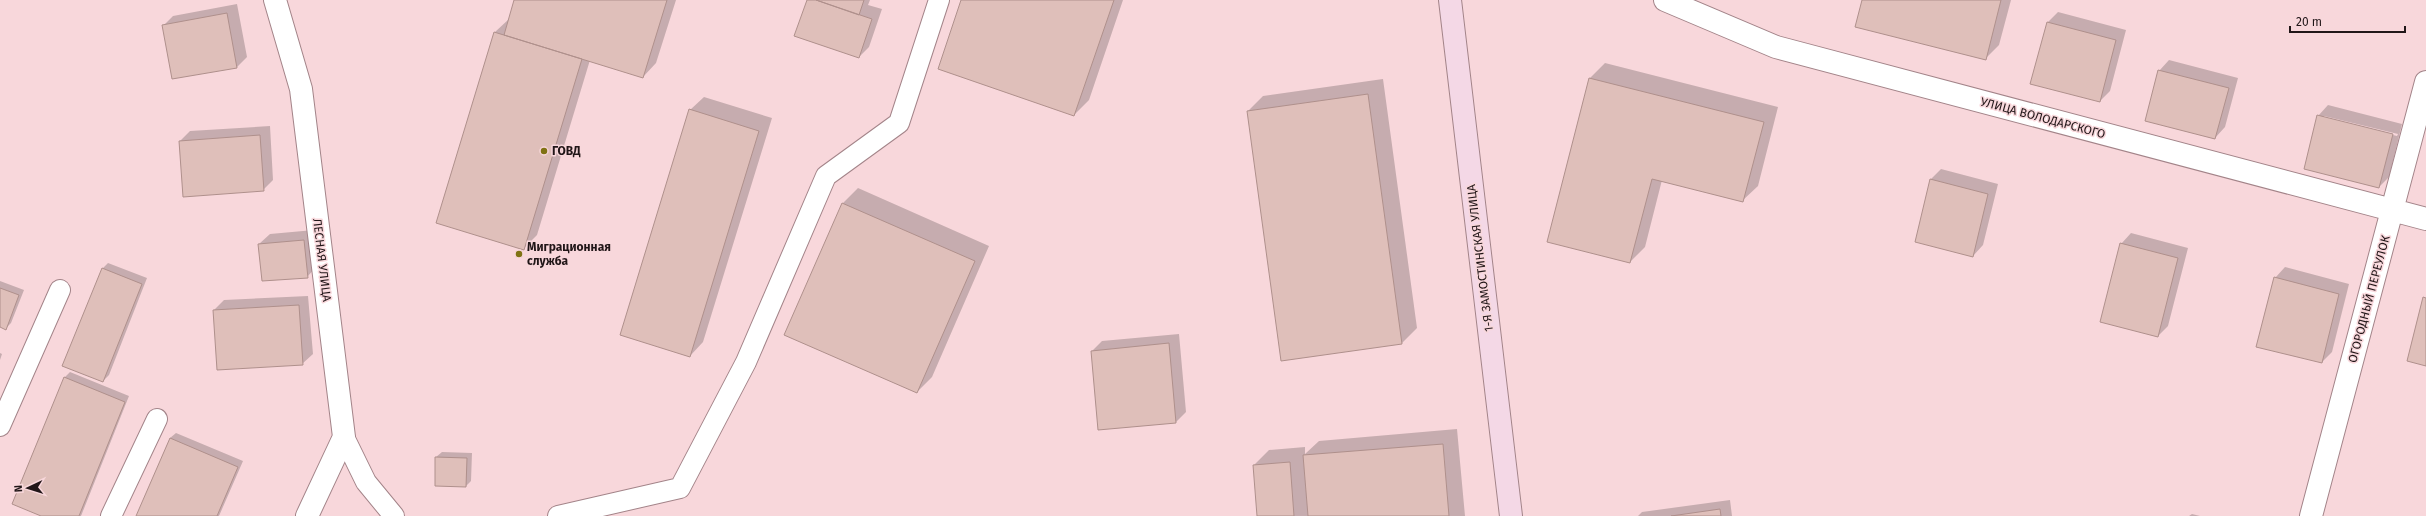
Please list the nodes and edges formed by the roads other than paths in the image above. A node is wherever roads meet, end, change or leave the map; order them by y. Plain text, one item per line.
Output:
1 (275, 0) edge
2 (939, 0) edge
3 (1450, 0) edge
4 (1665, 0) edge
5 (2426, 82) edge
6 (2392, 211) junction
7 (2426, 219) edge
8 (60, 290) dead end
9 (157, 419) dead end
10 (0, 426) edge
11 (344, 437) junction
12 (111, 516) edge
13 (307, 516) edge
14 (394, 516) edge
15 (558, 516) edge
16 (1510, 516) edge
17 (2311, 516) edge

1 - 11 street, ЛЕСНАЯ УЛИЦА
2 - 15 lane
3 - 16 street, 1-Я ЗАМОСТИНСКАЯ УЛИЦА
4 - 6 street, УЛИЦА ВОЛОДАРСКОГО
5 - 6 street, ОГОРОДНЫЙ ПЕРЕУЛОК
6 - 7 street, УЛИЦА ВОЛОДАРСКОГО
6 - 17 street, ОГОРОДНЫЙ ПЕРЕУЛОК
8 - 10 lane
9 - 12 lane
11 - 13 street
11 - 14 lane

